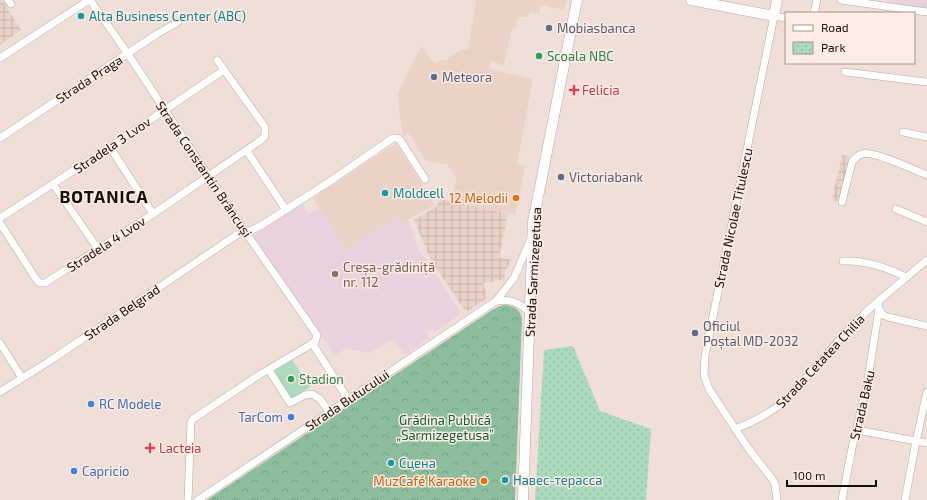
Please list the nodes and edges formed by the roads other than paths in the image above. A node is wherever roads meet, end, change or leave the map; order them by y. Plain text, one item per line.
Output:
1 (90, 0) edge
2 (577, 0) edge
3 (691, 0) edge
4 (778, 0) edge
5 (817, 0) edge
6 (841, 0) edge
7 (814, 12) edge
8 (927, 12) edge
9 (774, 16) junction
10 (785, 18) edge
11 (178, 22) dead end
12 (128, 54) junction
13 (0, 58) edge
14 (217, 60) dead end
15 (224, 70) junction
16 (845, 72) dead end
17 (927, 82) edge
18 (164, 110) junction
19 (903, 132) dead end
20 (927, 137) edge
21 (0, 138) edge
22 (110, 147) junction
23 (247, 151) junction
24 (927, 175) edge
25 (208, 176) junction
26 (425, 179) dead end
27 (53, 184) junction
28 (842, 202) dead end
29 (896, 209) dead end
30 (286, 210) junction
31 (153, 214) junction
32 (0, 218) edge
33 (927, 222) edge
34 (0, 224) edge
35 (245, 232) junction
36 (532, 235) junction
37 (98, 249) junction
38 (927, 260) edge
39 (843, 261) dead end
40 (906, 277) junction
41 (496, 301) junction
42 (878, 301) junction
43 (879, 309) junction
44 (529, 312) junction
45 (927, 326) edge
46 (315, 341) junction
47 (0, 343) edge
48 (269, 370) junction
49 (22, 378) junction
50 (0, 392) edge
51 (927, 392) edge
52 (348, 399) junction
53 (329, 412) junction
54 (736, 429) junction
55 (857, 430) junction
56 (916, 441) junction
57 (927, 443) edge
58 (188, 500) edge
59 (198, 500) edge
60 (523, 500) edge
61 (777, 500) edge
62 (842, 500) edge
63 (905, 500) edge

1 - 12 street, Strada Constantin Brâncuși
1 - 13 street
2 - 36 main road, Strada Sarmizegetusa
3 - 9 main road
4 - 9 main road, Strada Nicolae Titulescu
5 - 7 street
6 - 8 street
9 - 10 street
9 - 54 street, Strada Nicolae Titulescu
11 - 12 street, Strada Praga
12 - 18 street, Strada Constantin Brâncuși
12 - 21 street, Strada Praga
14 - 15 street
15 - 18 street, Stradela 3 Lvov
15 - 23 street, Stradela 4 Lvov
16 - 17 street
18 - 22 street, Stradela 3 Lvov
18 - 25 street, Strada Constantin Brâncuși
19 - 20 street
22 - 27 street, Stradela 3 Lvov
22 - 31 street
23 - 25 street, Stradela 4 Lvov
23 - 30 street
24 - 28 street
25 - 31 street, Stradela 4 Lvov
25 - 35 street, Strada Constantin Brâncuși
26 - 30 street, Strada Belgrad
27 - 32 street, Stradela 3 Lvov
27 - 37 street
29 - 33 street
30 - 35 street, Strada Belgrad
31 - 37 street, Stradela 4 Lvov
34 - 37 street, Stradela 4 Lvov
35 - 46 street, Strada Constantin Brâncuși
35 - 49 street, Strada Belgrad
36 - 41 street, Strada Butucului
36 - 44 main road, Strada Sarmizegetusa
38 - 40 street, Strada Cetatea Chilia
39 - 40 street
40 - 42 street, Strada Cetatea Chilia
41 - 44 street
41 - 52 street, Strada Butucului
42 - 43 street, Strada Baku
42 - 54 street, Strada Cetatea Chilia
43 - 45 street
43 - 55 street, Strada Baku
44 - 60 main road, Strada Sarmizegetusa
46 - 48 street
46 - 52 street, Strada Constantin Brâncuși
47 - 49 street
48 - 53 street
48 - 58 street
49 - 50 street, Strada Belgrad
51 - 56 street
52 - 53 street, Strada Butucului
53 - 59 street, Strada Butucului
54 - 61 street
55 - 56 street
55 - 62 street, Strada Baku
56 - 57 street
56 - 63 street

